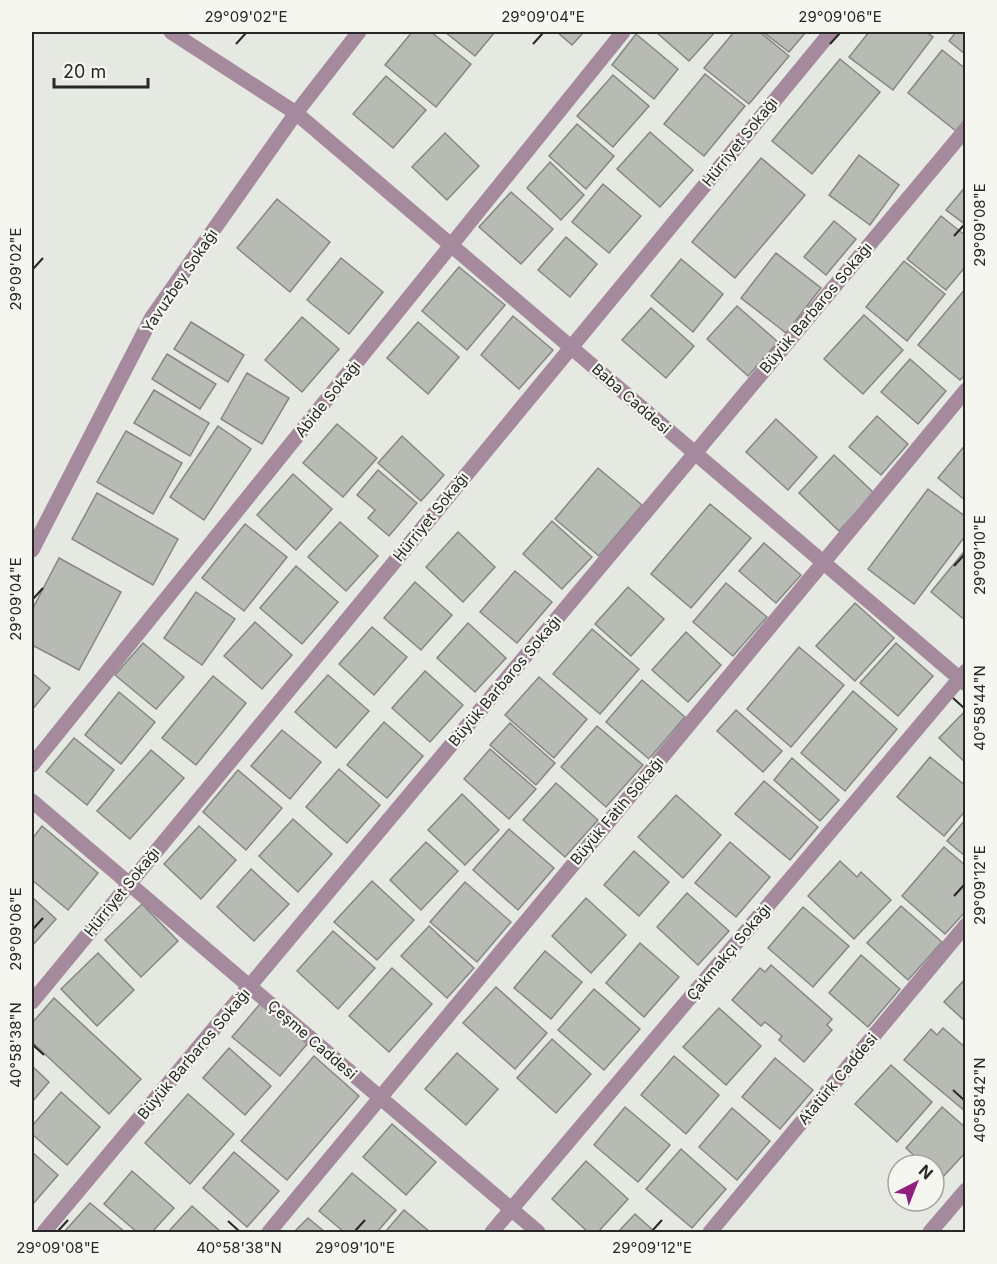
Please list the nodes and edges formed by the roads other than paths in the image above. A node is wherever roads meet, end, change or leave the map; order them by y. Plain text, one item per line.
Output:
1 (171, 32) edge
2 (359, 32) edge
3 (623, 32) edge
4 (831, 32) edge
5 (296, 113) junction
6 (966, 129) edge
7 (452, 246) junction
8 (571, 347) junction
9 (966, 390) edge
10 (695, 453) junction
11 (32, 550) edge
12 (823, 563) junction
13 (963, 678) edge
14 (32, 765) edge
15 (32, 801) edge
16 (129, 884) junction
17 (966, 925) edge
18 (250, 986) junction
19 (32, 1002) edge
20 (380, 1098) junction
21 (966, 1190) edge
22 (511, 1209) junction
23 (45, 1233) edge
24 (269, 1233) edge
25 (492, 1233) edge
26 (538, 1233) edge
27 (710, 1233) edge
28 (930, 1233) edge

1 - 5 street, Baba Caddesi
2 - 5 street, Yavuzbey Sokağı
3 - 7 street, Abide Sokağı
4 - 8 street, Hürriyet Sokağı
5 - 7 street, Baba Caddesi
5 - 11 street, Yavuzbey Sokağı
6 - 10 street, Büyük Barbaros Sokağı
7 - 8 street, Baba Caddesi
7 - 14 street, Abide Sokağı
8 - 10 street, Baba Caddesi
8 - 16 street, Hürriyet Sokağı
9 - 12 street, Büyük Fatih Sokağı
10 - 12 street, Baba Caddesi
10 - 18 street, Büyük Barbaros Sokağı
12 - 13 street, Baba Caddesi
12 - 20 street, Büyük Fatih Sokağı
13 - 22 street, Çakmakçı Sokağı
15 - 16 street, Çeşme Caddesi
16 - 18 street, Çeşme Caddesi
16 - 19 street, Hürriyet Sokağı
17 - 27 street, Atatürk Caddesi
18 - 20 street, Çeşme Caddesi
18 - 23 street, Büyük Barbaros Sokağı
20 - 22 street, Çeşme Caddesi
20 - 24 street, Büyük Fatih Sokağı
21 - 28 street
22 - 25 street, Çakmakçı Sokağı
22 - 26 street, Çeşme Caddesi

